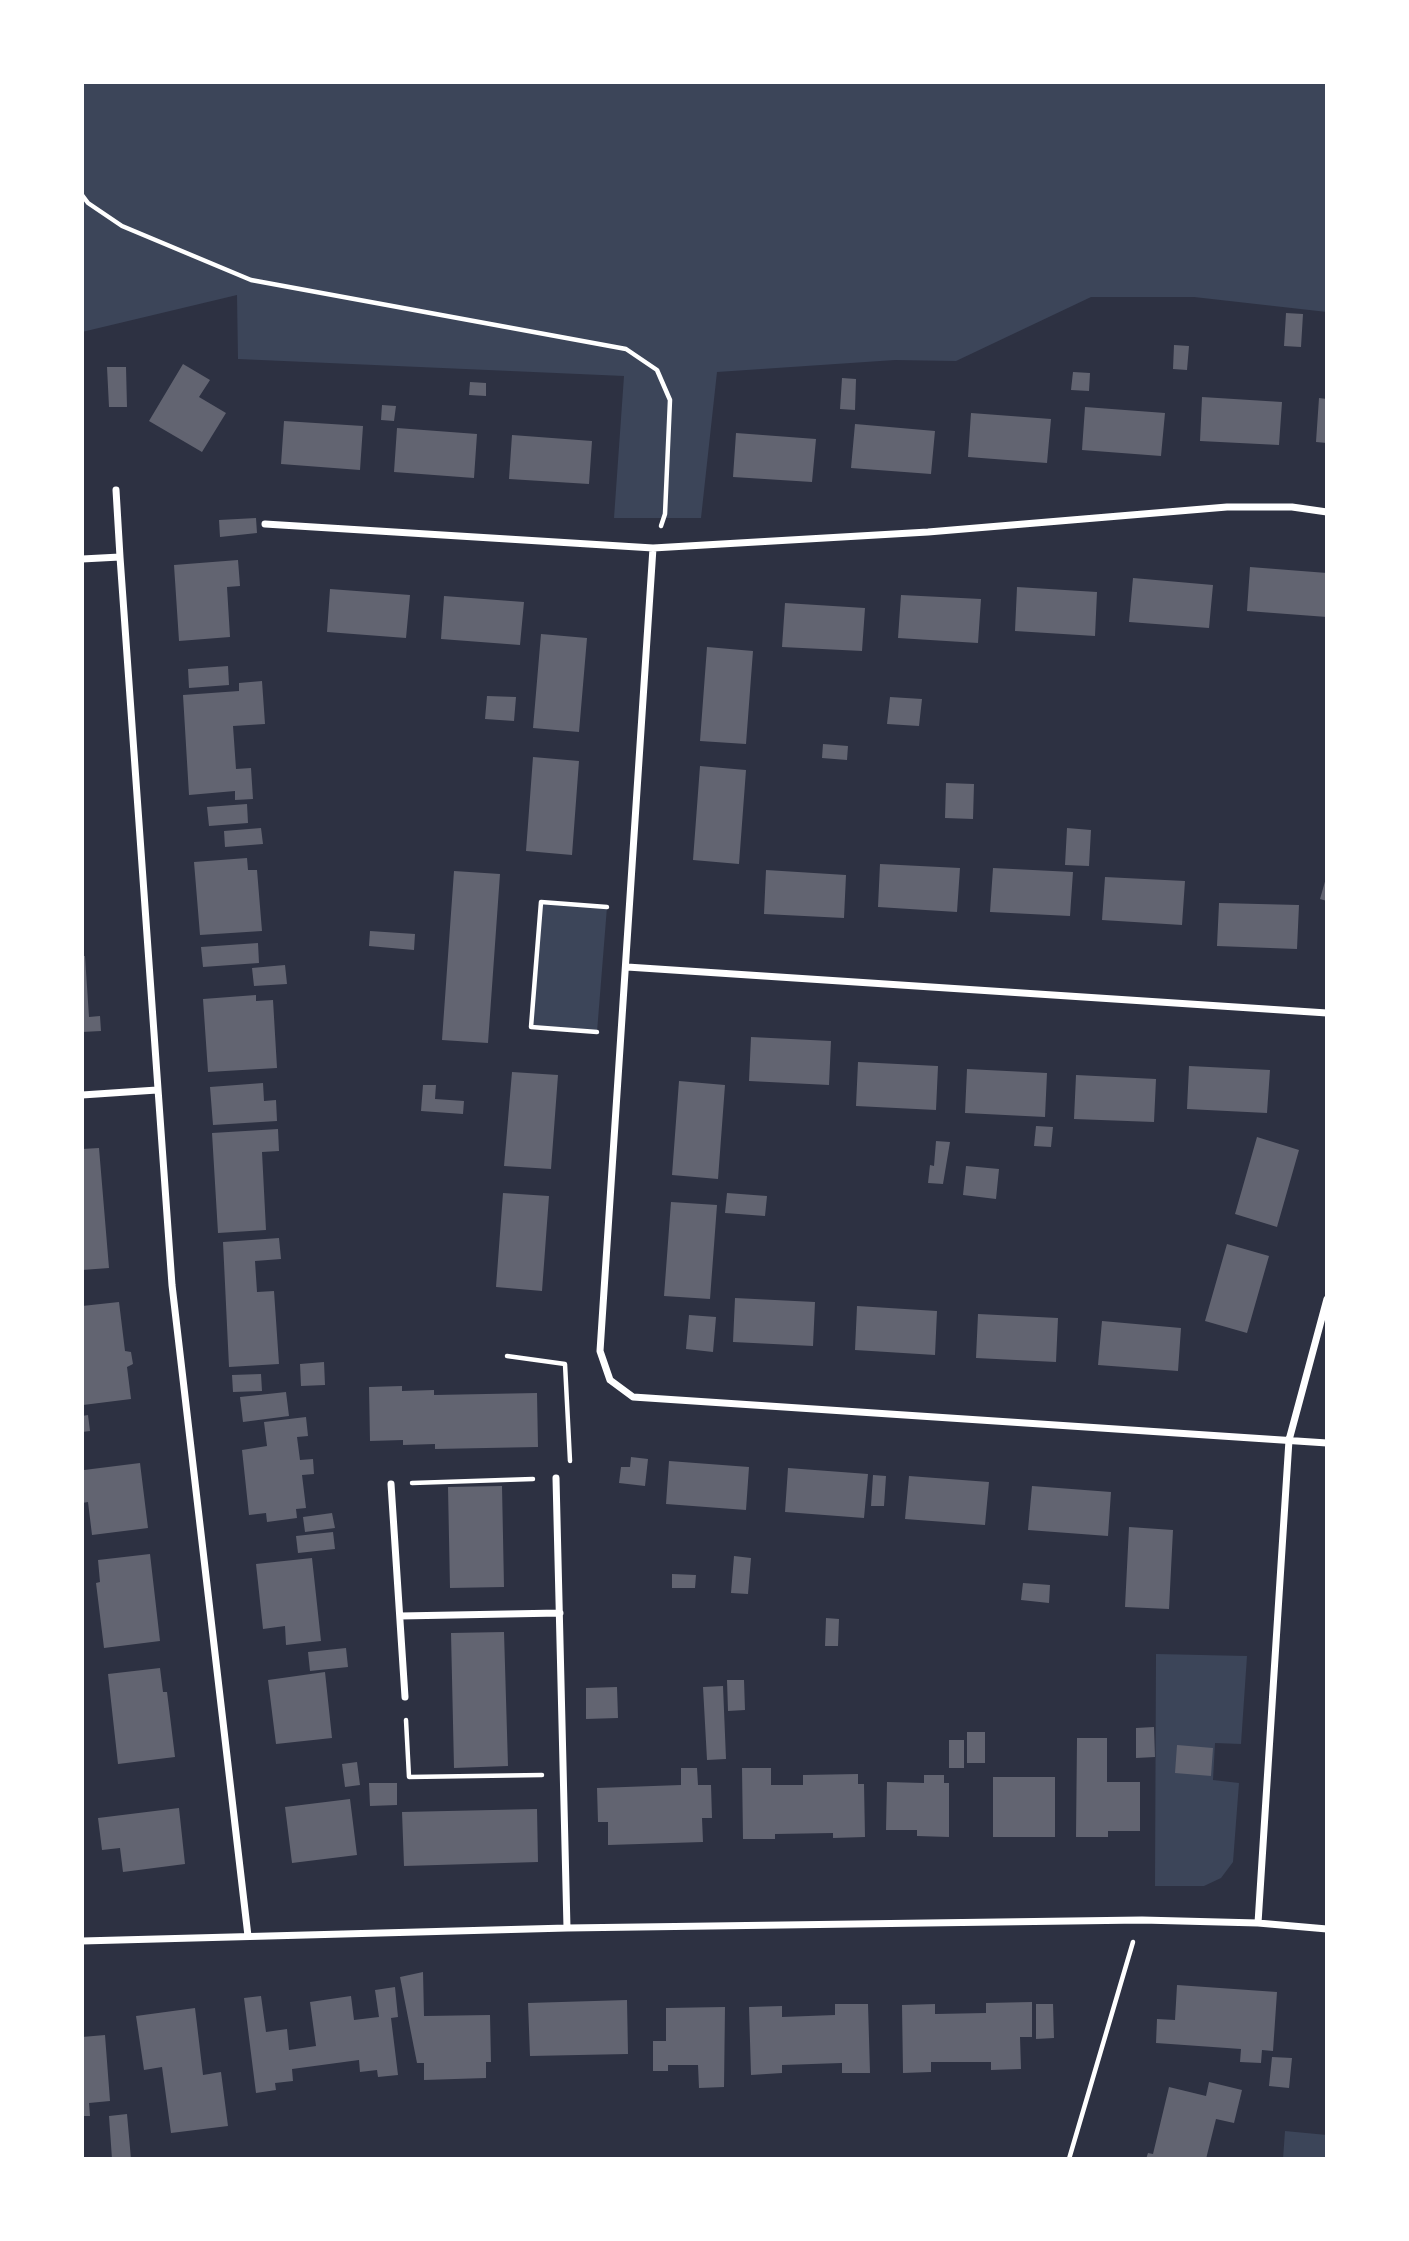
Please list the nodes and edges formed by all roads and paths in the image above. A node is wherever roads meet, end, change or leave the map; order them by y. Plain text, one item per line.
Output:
1 (82, 195) edge
2 (116, 490) dead end
3 (1327, 512) edge
4 (265, 524) dead end
5 (653, 548) junction
6 (120, 557) junction
7 (82, 559) edge
8 (631, 909) junction
9 (627, 967) junction
10 (1327, 1013) edge
11 (622, 1034) junction
12 (157, 1090) junction
13 (82, 1095) edge
14 (1327, 1299) edge
15 (507, 1356) dead end
16 (1289, 1440) junction
17 (1327, 1443) edge
18 (556, 1478) junction
19 (391, 1484) joint
20 (560, 1612) junction
21 (400, 1616) junction
22 (405, 1697) joint
23 (564, 1775) junction
24 (1142, 1920) junction
25 (1258, 1923) junction
26 (567, 1928) junction
27 (1327, 1928) edge
28 (248, 1936) junction
29 (82, 1941) edge
30 (1069, 2159) edge

1 - 5 path
2 - 6 street
3 - 5 street
4 - 5 street
5 - 8 street
6 - 7 street
6 - 12 street
8 - 9 street
8 - 11 path
9 - 10 street
9 - 11 street
11 - 16 street
12 - 13 street
12 - 28 street
14 - 16 street
15 - 18 path
16 - 17 street
16 - 25 street
18 - 19 path
18 - 20 street
19 - 21 street
20 - 21 street
20 - 23 street
21 - 22 street
22 - 23 path
23 - 26 street
24 - 25 street
24 - 26 street
24 - 30 path
25 - 27 street
26 - 28 street
28 - 29 street

